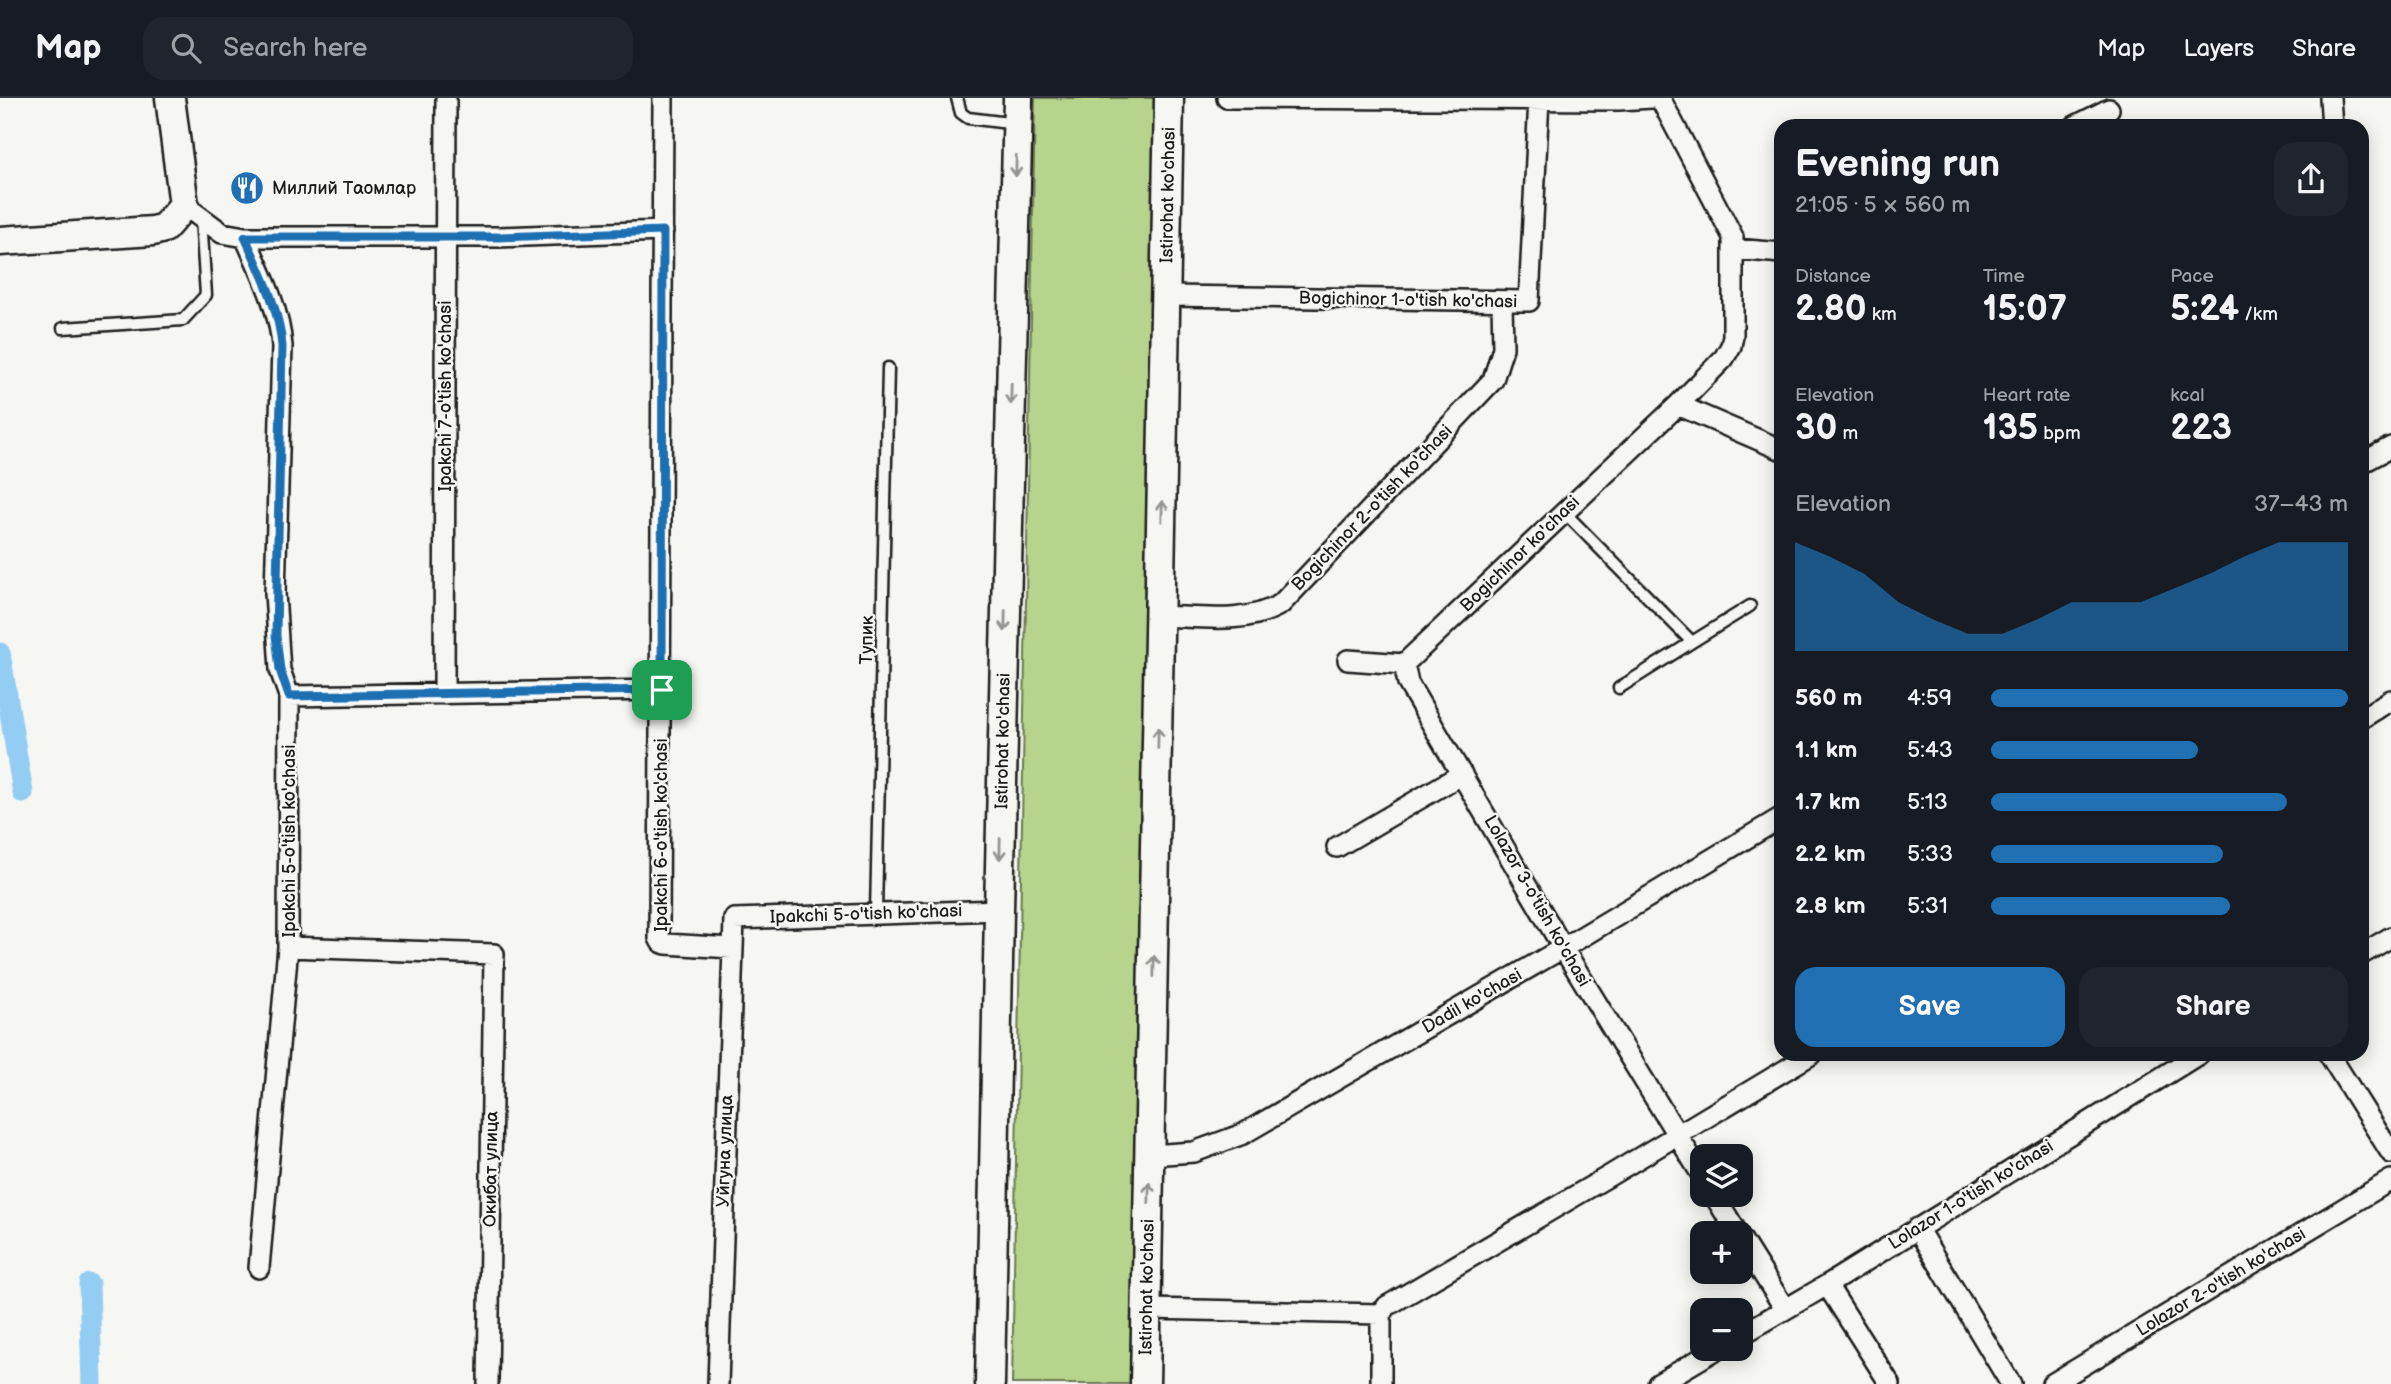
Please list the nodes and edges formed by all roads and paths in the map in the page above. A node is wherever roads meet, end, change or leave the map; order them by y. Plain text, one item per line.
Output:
1 (170, 98) edge
2 (446, 98) edge
3 (663, 98) edge
4 (957, 98) edge
5 (1168, 98) edge
6 (1227, 98) edge
7 (1417, 98) edge
8 (1539, 98) edge
9 (1652, 98) edge
10 (1660, 98) edge
11 (2330, 98) edge
12 (1619, 99) edge
13 (1017, 111) edge
14 (2110, 111) edge
15 (2091, 119) edge
16 (2332, 119) edge
17 (193, 211) junction
18 (0, 225) edge
19 (663, 231) junction
20 (445, 235) junction
21 (245, 237) junction
22 (0, 241) edge
23 (1735, 248) junction
24 (1774, 252) edge
25 (1167, 296) junction
26 (1502, 302) junction
27 (63, 328) dead end
28 (888, 368) dead end
29 (1678, 405) junction
30 (1774, 447) edge
31 (2391, 447) edge
32 (2369, 459) edge
33 (1564, 512) junction
34 (1750, 606) dead end
35 (1160, 616) junction
36 (1692, 642) junction
37 (1348, 660) dead end
38 (1404, 664) junction
39 (1619, 688) dead end
40 (662, 690) junction
41 (444, 694) junction
42 (289, 696) junction
43 (2391, 700) edge
44 (2369, 714) edge
45 (1462, 774) junction
46 (1774, 822) edge
47 (1337, 847) dead end
48 (999, 910) junction
49 (876, 913) junction
50 (734, 919) joint
51 (2391, 937) edge
52 (288, 947) junction
53 (732, 948) junction
54 (1563, 948) junction
55 (2369, 950) edge
56 (494, 954) joint
57 (1800, 1061) edge
58 (2188, 1061) edge
59 (2333, 1061) edge
60 (1676, 1135) junction
61 (2391, 1153) edge
62 (1150, 1155) junction
63 (1690, 1157) edge
64 (2391, 1180) edge
65 (1917, 1228) junction
66 (1753, 1258) edge
67 (258, 1268) dead end
68 (1827, 1285) junction
69 (1147, 1309) junction
70 (1785, 1309) junction
71 (1381, 1314) junction
72 (1753, 1328) edge
73 (1697, 1361) edge
74 (488, 1384) edge
75 (718, 1384) edge
76 (990, 1384) edge
77 (1146, 1384) edge
78 (1381, 1384) edge
79 (1658, 1384) edge
80 (1890, 1384) edge
81 (2011, 1384) edge
82 (2052, 1384) edge

1 - 17 main road
2 - 20 street, Ipakchi 7-o'tish ko'chasi
3 - 19 street, Ipakchi 6-o'tish ko'chasi
4 - 13 lane
5 - 25 main road, Istirohat ko'chasi
6 - 7 street
7 - 8 street
8 - 12 street
8 - 26 street, Bogichinor 1-o'tish ko'chasi
9 - 12 street
10 - 23 street, Bogichinor ko'chasi
11 - 16 street
13 -> 48 main road, Istirohat ko'chasi
14 - 15 street
17 - 18 main road
17 - 21 street
17 - 22 main road
17 - 27 lane
19 - 20 street
19 - 40 street, Ipakchi 6-o'tish ko'chasi
20 - 21 street
20 - 41 street, Ipakchi 7-o'tish ko'chasi
21 - 42 street, Ipakchi 5-o'tish ko'chasi
23 - 24 street
23 - 29 street, Bogichinor ko'chasi
25 - 26 street, Bogichinor 1-o'tish ko'chasi
35 -> 25 main road, Istirohat ko'chasi
26 - 35 street, Bogichinor 2-o'tish ko'chasi
28 - 49 lane, Тупик
29 - 30 street
29 - 33 street, Bogichinor ko'chasi
31 - 32 street
33 - 36 lane
33 - 38 street, Bogichinor ko'chasi
34 - 36 lane
62 -> 35 main road, Istirohat ko'chasi
36 - 39 lane
37 - 38 street
38 - 45 street, Lolazor 3-o'tish ko'chasi
40 - 41 street
40 - 53 street, Ipakchi 6-o'tish ko'chasi
41 - 42 street
42 - 52 street, Ipakchi 5-o'tish ko'chasi
43 - 44 street
45 - 47 street
45 - 54 street, Lolazor 3-o'tish ko'chasi
46 - 54 street, Dadil ko'chasi
48 - 49 street, Ipakchi 5-o'tish ko'chasi
48 - 76 main road, Istirohat ko'chasi
49 - 50 street, Ipakchi 5-o'tish ko'chasi
50 - 53 street, Уйгуна улица
51 - 55 street
52 - 56 street, Ipakchi 5-o'tish ko'chasi
52 - 67 street
53 - 75 street, Уйгуна улица
54 - 60 street, Lolazor 3-o'tish ko'chasi
54 - 62 street, Dadil ko'chasi
56 - 74 street, Окибат улица
57 - 60 street
58 - 65 street, Lolazor 1-o'tish ko'chasi
59 - 61 street
60 - 63 street, Lolazor 3-o'tish ko'chasi
60 - 71 street
69 -> 62 main road, Istirohat ko'chasi
64 - 82 street, Lolazor 2-o'tish ko'chasi
65 - 68 street, Lolazor 1-o'tish ko'chasi
65 - 81 street
66 - 70 street
68 - 70 street, Lolazor 1-o'tish ko'chasi
68 - 80 street
69 - 71 street
69 - 77 main road, Istirohat ko'chasi
70 - 72 street, Lolazor 1-o'tish ko'chasi
71 - 78 street
73 - 79 street

